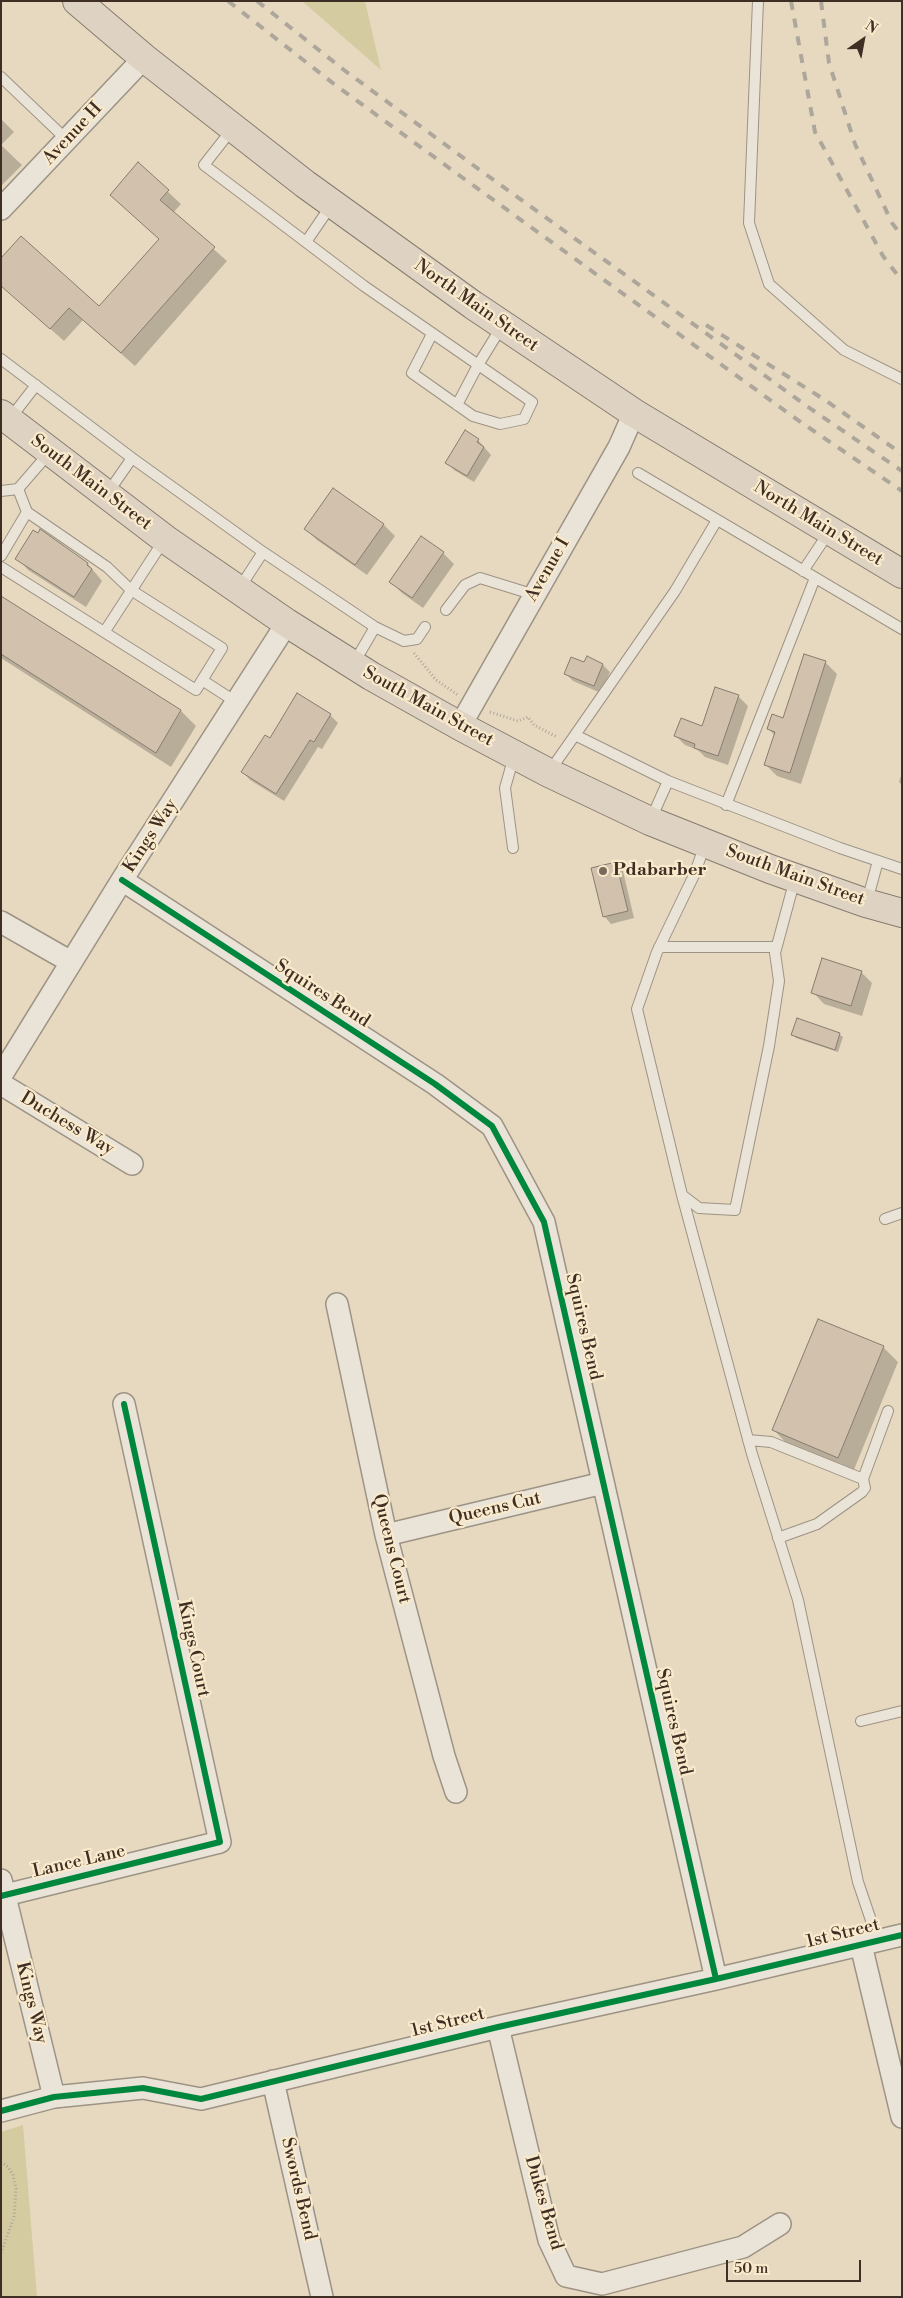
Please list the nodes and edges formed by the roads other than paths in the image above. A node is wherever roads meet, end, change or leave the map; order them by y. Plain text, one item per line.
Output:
1 (77, 1) edge
2 (758, 1) edge
3 (144, 58) junction
4 (1, 76) edge
5 (234, 127) junction
6 (67, 140) junction
7 (332, 203) junction
8 (1, 209) edge
9 (306, 242) junction
10 (502, 325) junction
11 (432, 334) junction
12 (1, 359) edge
13 (478, 365) junction
14 (902, 379) edge
15 (36, 386) junction
16 (457, 405) junction
17 (634, 413) junction
18 (5, 417) edge
19 (50, 452) junction
20 (132, 458) junction
21 (638, 473) dead end
22 (18, 489) junction
23 (1, 491) edge
24 (106, 495) junction
25 (27, 512) junction
26 (717, 520) junction
27 (829, 532) junction
28 (164, 539) junction
29 (263, 552) junction
30 (1, 556) edge
31 (1, 567) edge
32 (803, 571) junction
33 (902, 574) edge
34 (815, 578) junction
35 (131, 590) junction
36 (238, 590) junction
37 (535, 595) junction
38 (446, 610) dead end
39 (287, 623) junction
40 (375, 627) junction
41 (425, 627) dead end
42 (902, 629) edge
43 (105, 632) junction
44 (353, 664) junction
45 (202, 680) junction
46 (236, 702) junction
47 (460, 726) junction
48 (575, 735) junction
49 (515, 755) junction
50 (549, 773) junction
51 (668, 781) junction
52 (726, 805) junction
53 (650, 821) junction
54 (705, 843) junction
55 (513, 848) dead end
56 (878, 861) junction
57 (902, 869) edge
58 (795, 878) junction
59 (122, 880) junction
60 (866, 903) junction
61 (902, 913) edge
62 (1, 922) edge
63 (659, 946) junction
64 (776, 947) junction
65 (71, 962) junction
66 (1, 1076) edge
67 (1, 1084) edge
68 (132, 1164) dead end
69 (682, 1195) junction
70 (902, 1213) edge
71 (885, 1220) dead end
72 (337, 1304) dead end
73 (124, 1404) dead end
74 (888, 1411) dead end
75 (748, 1440) junction
76 (863, 1479) junction
77 (603, 1483) junction
78 (386, 1535) junction
79 (778, 1538) junction
80 (902, 1711) edge
81 (860, 1720) dead end
82 (456, 1792) dead end
83 (163, 1857) joint
84 (2, 1890) edge
85 (902, 1935) edge
86 (869, 1943) junction
87 (716, 1979) junction
88 (498, 2026) junction
89 (273, 2081) junction
90 (54, 2097) junction
91 (1, 2111) edge
92 (902, 2117) edge
93 (780, 2224) dead end
94 (322, 2297) edge

1 - 3 highway, North Main Street
2 - 14 lane
3 - 5 highway, North Main Street
3 - 6 street, Avenue H
4 - 6 lane
5 - 7 highway, North Main Street
5 - 9 lane
6 - 8 street, Avenue H
7 - 9 lane
7 - 10 highway, North Main Street
9 - 11 lane
10 - 13 lane
10 - 17 highway, North Main Street
11 - 13 lane
11 - 16 lane
12 - 15 lane
13 - 16 lane
13 - 16 lane
15 - 18 lane
15 - 20 lane
17 - 27 highway, North Main Street
17 - 37 street, Avenue I
18 - 19 highway, South Main Street
19 - 22 lane
19 - 24 highway, South Main Street
20 - 24 lane
20 - 29 lane
21 - 26 lane
22 - 23 lane
22 - 25 lane
24 - 28 highway, South Main Street
25 - 30 lane
25 - 35 lane
26 - 32 lane
26 - 48 lane
27 - 32 lane
27 - 33 highway, North Main Street
28 - 35 lane
28 - 36 highway, South Main Street
29 - 36 lane
29 - 40 lane
31 - 43 lane
32 - 34 lane
34 - 42 lane
34 - 52 lane
35 - 43 lane
35 - 45 lane
36 - 39 highway, South Main Street
37 - 38 lane
37 - 47 street, Avenue I
39 - 44 highway, South Main Street
39 - 46 street, Kings Way
40 - 41 lane
40 - 44 lane
43 - 45 lane
44 - 47 highway, South Main Street
45 - 46 lane
46 - 59 street, Kings Way
47 - 49 highway, South Main Street
48 - 50 lane
48 - 51 lane
49 - 50 highway, South Main Street
49 - 55 lane
50 - 53 highway, South Main Street
51 - 52 lane
51 - 53 lane
52 - 56 lane
53 - 54 highway, South Main Street
54 - 58 highway, South Main Street
54 - 63 lane
56 - 57 lane
56 - 60 lane
58 - 60 highway, South Main Street
58 - 64 lane
59 - 65 street, Kings Way
59 - 77 street, Squires Bend
60 - 61 highway, South Main Street
62 - 65 street
63 - 64 lane
63 - 69 lane
64 - 69 lane
65 - 66 street, Kings Way
67 - 68 street, Duchess Way
69 - 75 lane
70 - 71 lane
72 - 78 street, Queens Court
73 - 83 street, Kings Court
74 - 76 lane
75 - 76 lane
75 - 79 lane
76 - 79 lane
77 - 78 street, Queens Cut
77 - 87 street, Squires Bend
78 - 82 street, Queens Court
79 - 86 lane
80 - 81 lane
83 - 84 street, Lance Lane
84 - 90 street, Kings Way
85 - 86 street, 1st Street
86 - 87 street, 1st Street
86 - 92 street
87 - 88 street, 1st Street
88 - 89 street, 1st Street
88 - 93 street, Dukes Bend
89 - 90 street, 1st Street
89 - 94 street, Swords Bend
90 - 91 street, 1st Street

